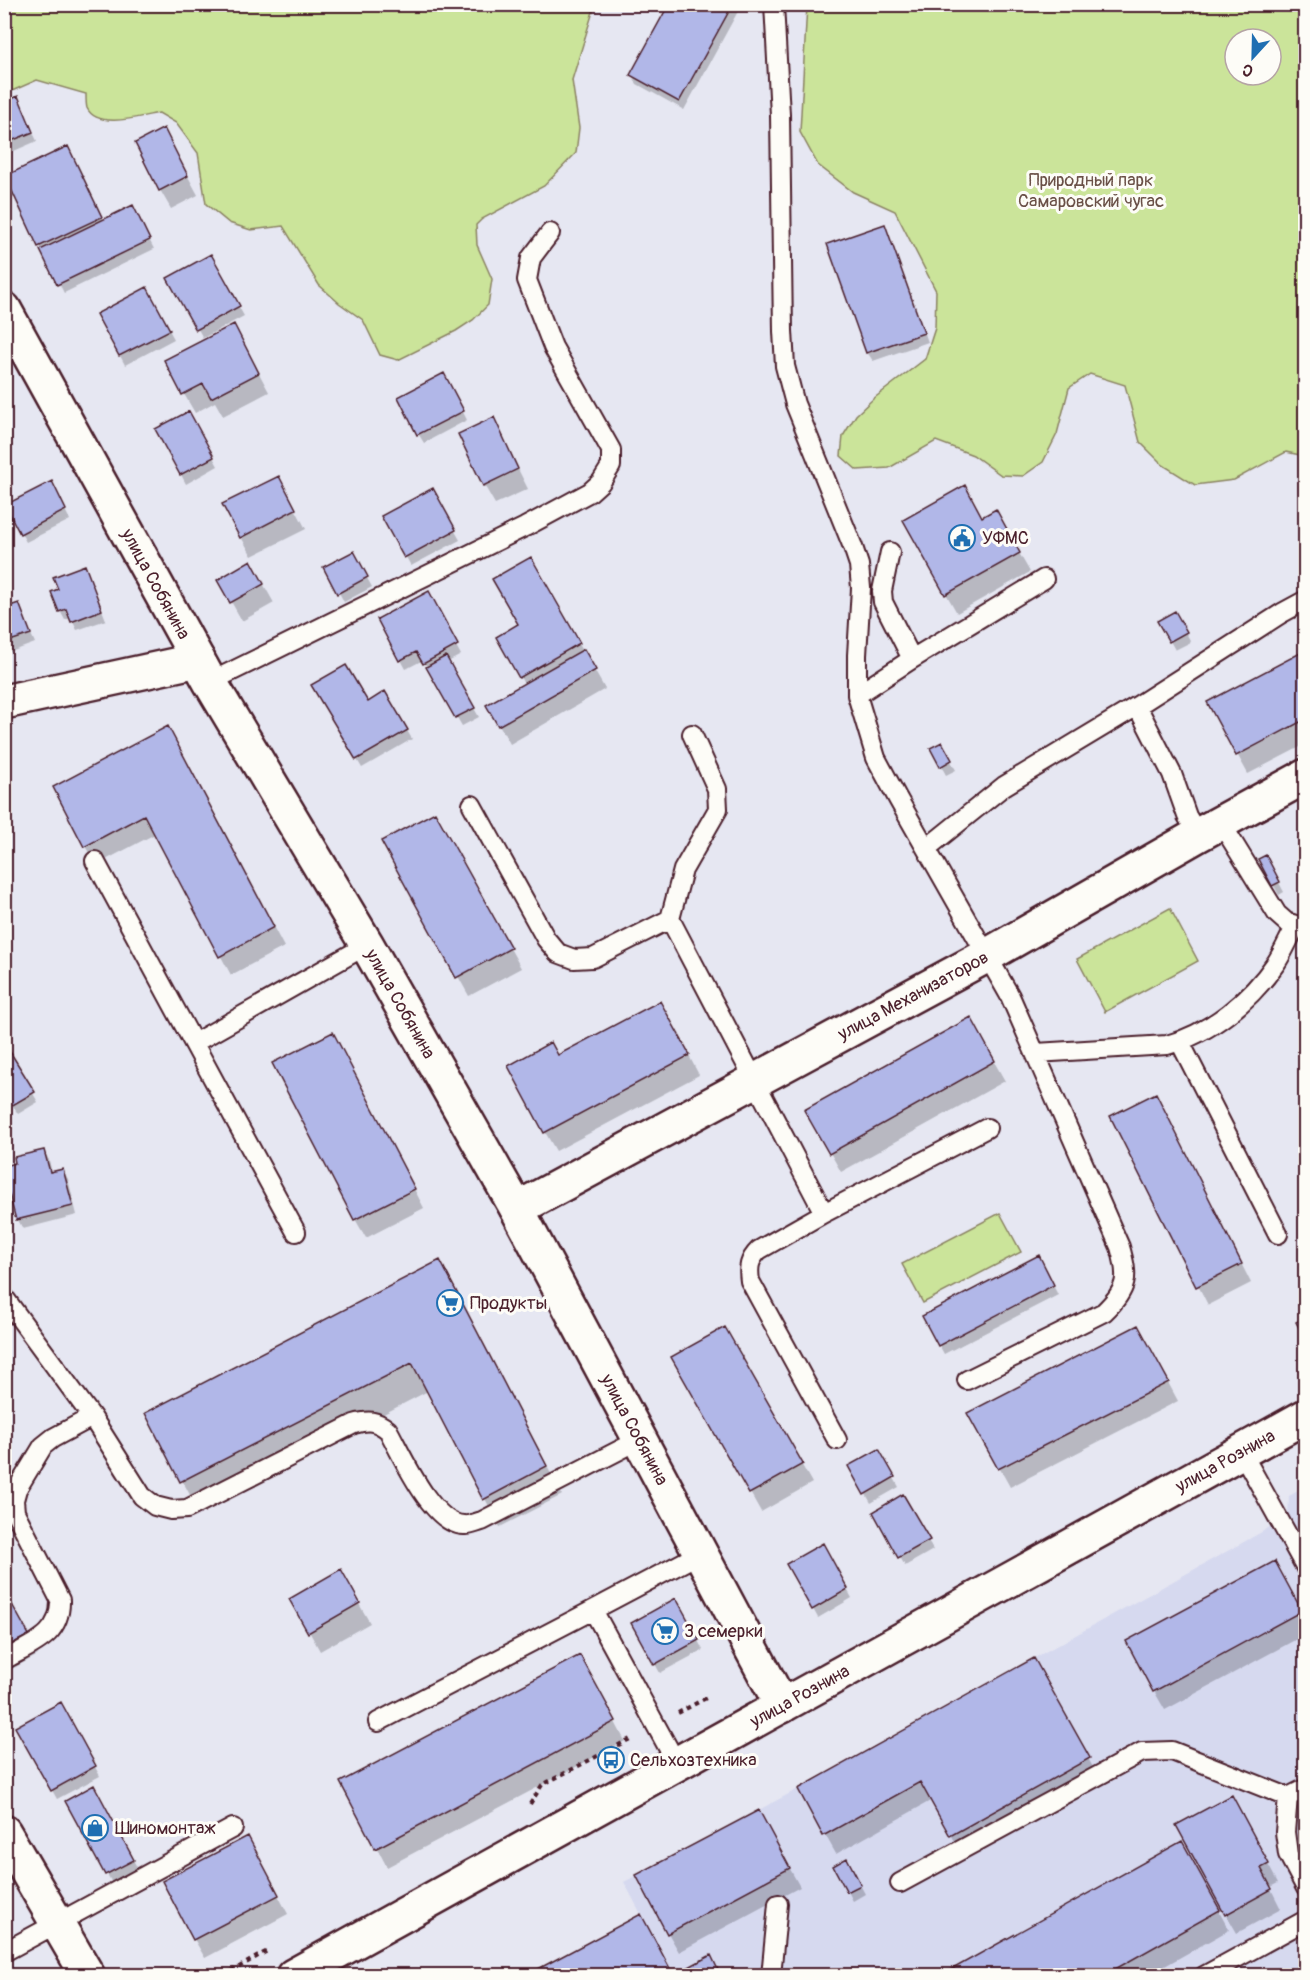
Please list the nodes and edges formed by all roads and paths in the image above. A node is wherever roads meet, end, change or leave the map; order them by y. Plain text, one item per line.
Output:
1 (774, 4) edge
2 (550, 233) dead end
3 (4, 309) edge
4 (890, 552) dead end
5 (1044, 579) dead end
6 (1305, 600) edge
7 (912, 659) junction
8 (204, 671) junction
9 (857, 695) junction
10 (4, 702) edge
11 (1137, 706) junction
12 (692, 734) dead end
13 (1305, 776) edge
14 (472, 805) dead end
15 (1209, 829) junction
16 (927, 848) junction
17 (96, 861) dead end
18 (670, 919) junction
19 (1301, 927) edge
20 (367, 945) junction
21 (988, 955) junction
22 (1180, 1042) junction
23 (194, 1043) junction
24 (1036, 1053) junction
25 (755, 1080) junction
26 (987, 1128) dead end
27 (518, 1209) junction
28 (824, 1213) junction
29 (296, 1232) dead end
30 (1278, 1234) dead end
31 (4, 1297) edge
32 (967, 1380) dead end
33 (1305, 1416) edge
34 (92, 1417) junction
35 (641, 1439) junction
36 (837, 1440) dead end
37 (1241, 1451) junction
38 (701, 1553) junction
39 (1305, 1568) edge
40 (593, 1610) junction
41 (4, 1660) edge
42 (706, 1698) dead end
43 (782, 1706) junction
44 (378, 1722) dead end
45 (656, 1725) junction
46 (677, 1764) junction
47 (1305, 1788) edge
48 (1288, 1797) junction
49 (522, 1808) dead end
50 (233, 1828) dead end
51 (4, 1832) edge
52 (900, 1883) dead end
53 (1305, 1888) edge
54 (778, 1904) dead end
55 (1305, 1920) edge
56 (58, 1922) junction
57 (274, 1947) dead end
58 (4, 1952) edge
59 (88, 1976) edge
60 (223, 1976) edge
61 (293, 1976) edge
62 (771, 1976) edge
63 (1204, 1976) edge

1 - 9 lane
2 - 8 lane
3 - 8 street, улица Собянина
4 - 7 lane
5 - 7 lane
6 - 11 lane
7 - 9 lane
8 - 10 street
8 - 20 street, улица Собянина
9 - 16 lane
11 - 15 lane
11 - 16 lane
12 - 18 lane
13 - 15 street, улица Механизаторов
14 - 18 lane
15 - 19 lane
15 - 21 street, улица Механизаторов
16 - 21 lane
17 - 23 lane
18 - 25 lane
19 - 22 lane
20 - 23 lane
20 - 27 street, улица Собянина
21 - 24 lane
21 - 25 street, улица Механизаторов
22 - 24 lane
22 - 30 lane
23 - 29 lane
24 - 32 lane
25 - 27 street, улица Механизаторов
25 - 28 lane
26 - 28 lane
27 - 35 street, улица Собянина
28 - 36 lane
31 - 34 lane
33 - 37 street, улица Рознина
34 - 35 lane
34 - 41 lane
35 - 38 street, улица Собянина
37 - 39 lane
37 - 43 street, улица Рознина
38 - 40 lane
38 - 43 street, улица Собянина
40 - 44 lane
40 - 45 lane
42 - 45 path
43 - 46 street, улица Рознина
45 - 46 lane
45 - 49 path
46 - 61 street, улица Рознина
47 - 48 lane
48 - 52 lane
48 - 53 lane
50 - 56 lane
51 - 56 street
54 - 62 lane
55 - 63 lane
56 - 58 lane
56 - 59 street
57 - 60 path

